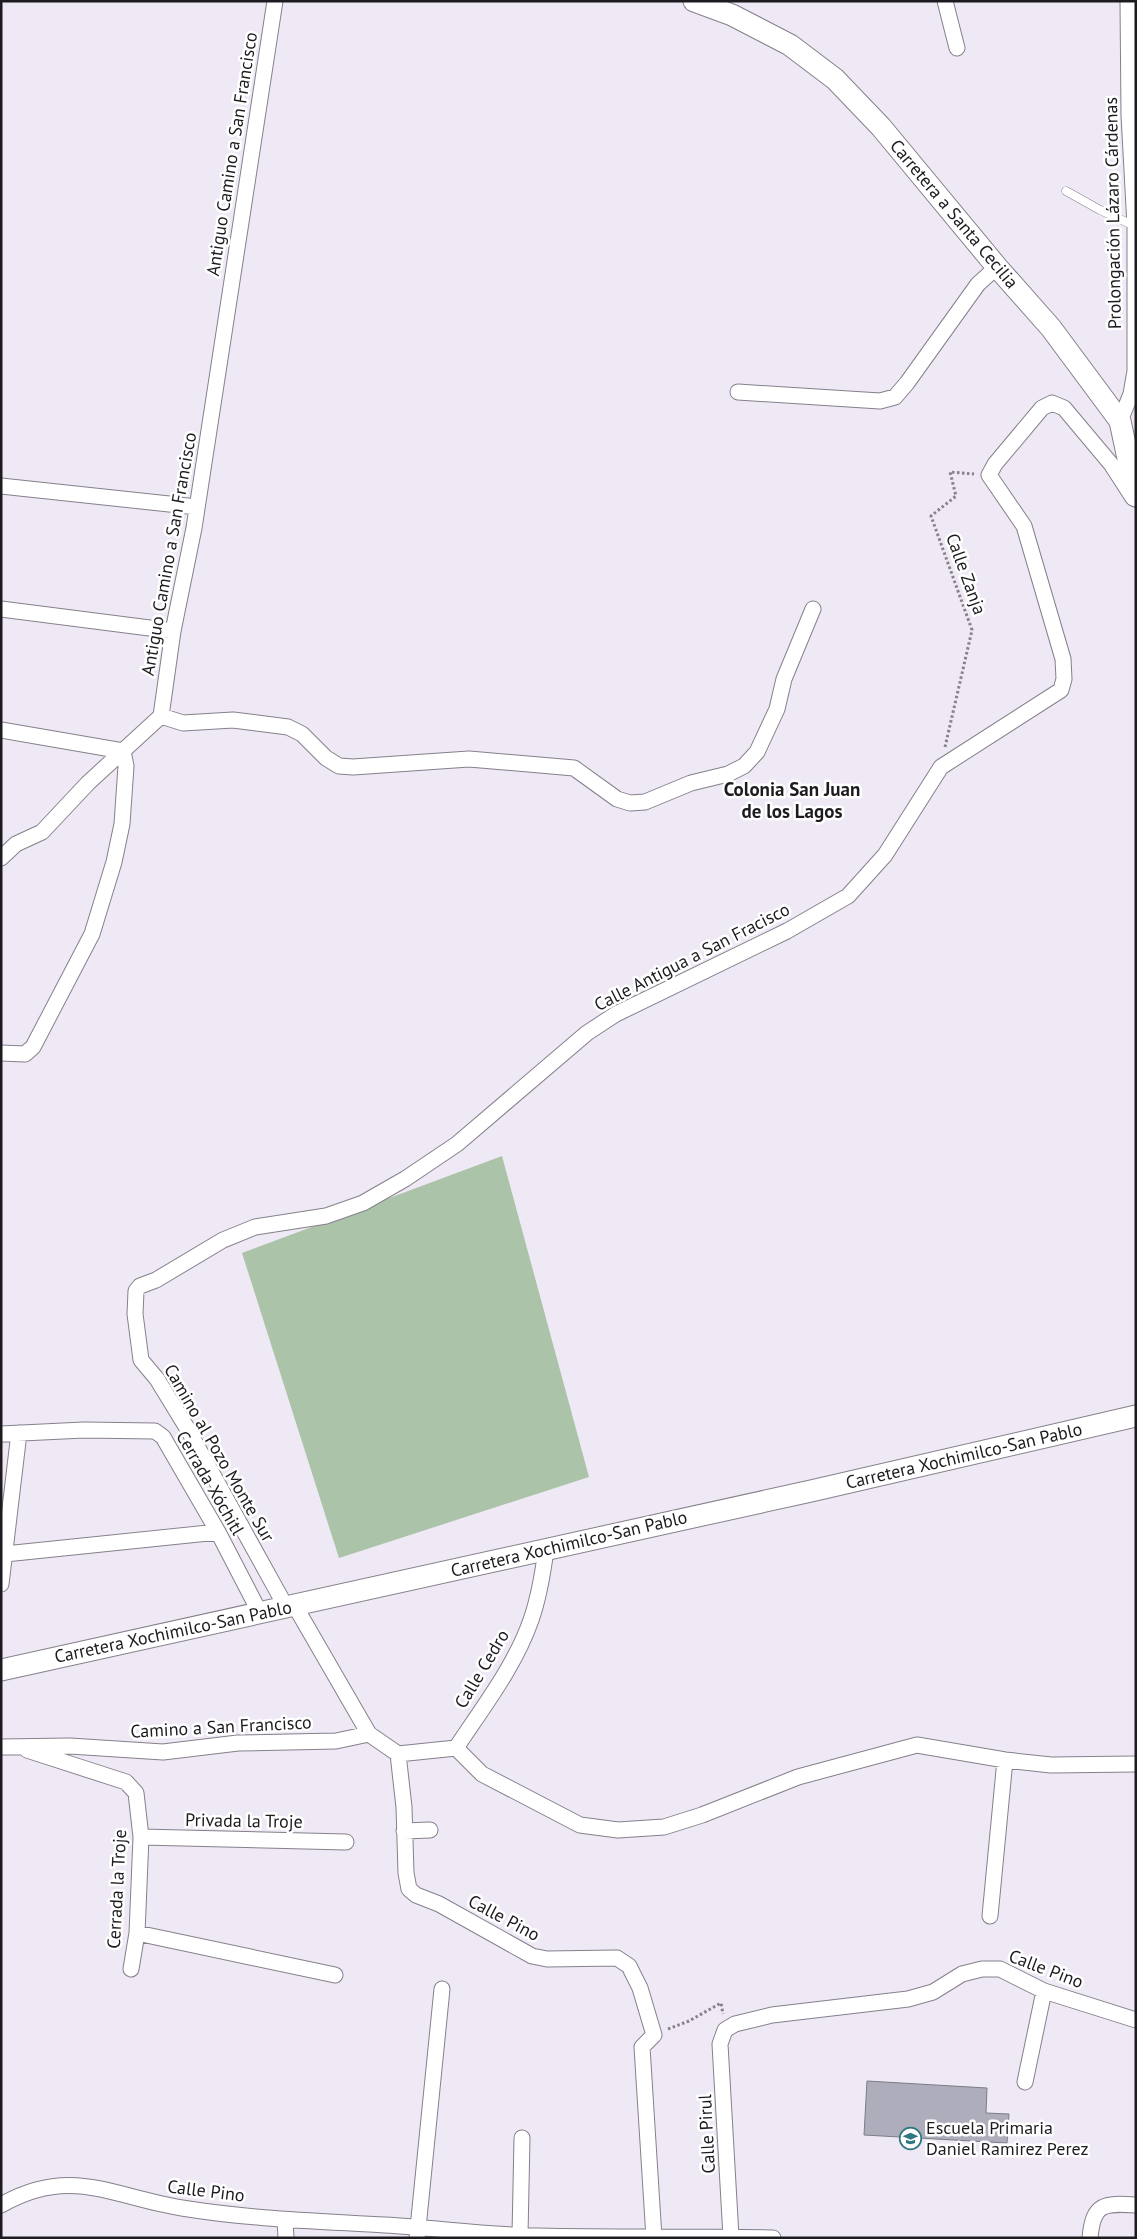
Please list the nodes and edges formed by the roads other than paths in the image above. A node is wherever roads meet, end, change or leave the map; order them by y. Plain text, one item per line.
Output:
1 (274, 1) edge
2 (694, 1) edge
3 (945, 1) edge
4 (1128, 1) edge
5 (957, 48) dead end
6 (1066, 191) dead end
7 (1135, 226) edge
8 (997, 266) junction
9 (738, 392) dead end
10 (1120, 421) junction
11 (1, 486) edge
12 (1136, 496) edge
13 (1136, 502) edge
14 (198, 507) junction
15 (1, 609) edge
16 (813, 609) dead end
17 (173, 631) junction
18 (161, 716) junction
19 (1, 730) edge
20 (123, 752) junction
21 (1, 858) edge
22 (1, 1053) edge
23 (135, 1314) joint
24 (1136, 1416) edge
25 (19, 1433) junction
26 (1, 1434) edge
27 (218, 1532) junction
28 (546, 1549) junction
29 (5, 1554) junction
30 (1, 1584) edge
31 (290, 1606) junction
32 (260, 1613) junction
33 (1, 1670) edge
34 (369, 1734) junction
35 (8, 1747) edge
36 (456, 1748) junction
37 (398, 1754) junction
38 (1005, 1760) junction
39 (1136, 1764) edge
40 (430, 1830) dead end
41 (404, 1831) junction
42 (141, 1837) junction
43 (346, 1842) dead end
44 (990, 1916) dead end
45 (137, 1933) junction
46 (131, 1969) dead end
47 (335, 1975) dead end
48 (442, 1989) dead end
49 (1044, 1991) junction
50 (1136, 2020) edge
51 (725, 2030) joint
52 (1024, 2082) dead end
53 (522, 2138) dead end
54 (1, 2205) edge
55 (1136, 2205) edge
56 (285, 2220) junction
57 (416, 2232) edge
58 (530, 2236) edge
59 (654, 2237) edge
60 (731, 2237) edge
61 (286, 2238) edge
62 (772, 2238) edge
63 (1090, 2238) edge

1 - 14 street, Antiguo Camino a San Francisco
2 - 8 street, Carretera a Santa Cecilia
3 - 5 street
4 - 7 street, Prolongación Lázaro Cárdenas
6 - 7 lane
7 - 10 street, Prolongación Lázaro Cárdenas
8 - 9 street
8 - 10 street, Carretera a Santa Cecilia
10 - 12 street, Carretera a Santa Cecilia
11 - 14 street
13 - 23 street, Calle Antigua a San Fracisco
14 - 17 street, Antiguo Camino a San Francisco
15 - 17 street
16 - 18 street
17 - 18 street, Antiguo Camino a San Francisco
18 - 20 street
19 - 20 street
20 - 21 street
20 - 22 street
23 - 31 street, Camino al Pozo Monte Sur
24 - 28 street, Carretera Xochimilco-San Pablo
25 - 26 street, Cerrada Xóchitl
25 - 27 street, Cerrada Xóchitl
25 - 29 street
27 - 29 street
27 - 32 street, Cerrada Xóchitl
28 - 31 street, Carretera Xochimilco-San Pablo
28 - 36 street, Calle Cedro
29 - 30 street
31 - 32 street, Carretera Xochimilco-San Pablo
31 - 34 street
32 - 33 street, Carretera Xochimilco-San Pablo
34 - 35 street, Camino a San Francisco
34 - 37 street
35 - 42 street, Cerrada la Troje
36 - 37 street
36 - 38 street
37 - 41 street, Calle Pino
38 - 39 street
38 - 44 street
40 - 41 street
41 - 59 street, Calle Pino
42 - 43 street, Privada la Troje
42 - 45 street, Cerrada la Troje
45 - 46 street, Cerrada la Troje
45 - 47 street
48 - 57 street
49 - 50 street, Calle Pino
49 - 51 street, Calle Pino
49 - 52 street
51 - 60 street, Calle Pirul
53 - 58 street
54 - 56 street, Calle Pino
55 - 63 street
56 - 57 street, Calle Pino
56 - 61 street
57 - 58 street, Calle Pino
58 - 59 street, Calle Pino
59 - 60 street, Calle Pino
60 - 62 street, Calle Pino

